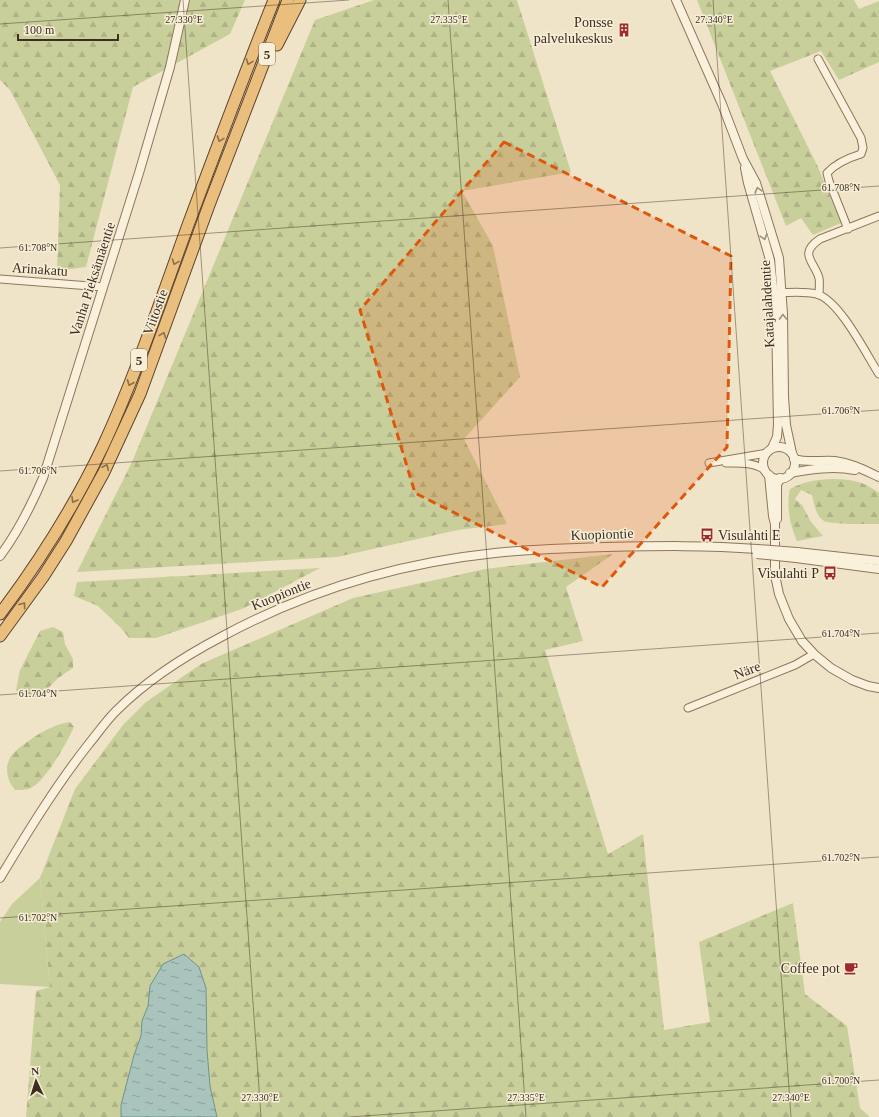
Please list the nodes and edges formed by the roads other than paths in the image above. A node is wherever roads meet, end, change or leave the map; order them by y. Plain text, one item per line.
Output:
1 (185, 0) edge
2 (274, 0) edge
3 (288, 0) edge
4 (300, 0) edge
5 (676, 0) edge
6 (818, 60) dead end
7 (246, 108) junction
8 (879, 216) edge
9 (848, 229) junction
10 (0, 279) edge
11 (103, 287) junction
12 (778, 293) junction
13 (818, 295) junction
14 (879, 374) edge
15 (770, 450) junction
16 (793, 456) junction
17 (767, 472) junction
18 (871, 473) junction
19 (790, 474) junction
20 (879, 477) edge
21 (780, 478) junction
22 (775, 524) junction
23 (0, 556) edge
24 (879, 561) edge
25 (854, 562) junction
26 (879, 569) edge
27 (879, 573) edge
28 (0, 614) edge
29 (0, 636) edge
30 (814, 654) junction
31 (879, 688) edge
32 (688, 708) dead end
33 (0, 878) edge

1 - 11 street, Vanha Pieksämäentie
2 -> 28 highway, Viitostie / 5
3 - 7 highway, Viitostie / 5
4 - 7 highway
5 - 12 street, Katajalahdentie
6 - 9 street
29 -> 7 highway, Viitostie / 5
8 - 9 street
9 - 13 street
10 - 11 street, Arinakatu
11 - 23 street, Vanha Pieksämäentie
12 - 13 street
12 - 15 street, Katajalahdentie
16 -> 12 street, Katajalahdentie
13 - 14 street
15 - 16 street
15 - 17 street
15 - 17 street
16 - 18 street
16 - 19 street
17 - 21 street
17 - 22 street
18 - 19 street
18 - 20 street
19 - 21 street
21 - 22 street
22 - 30 street
24 - 25 street, Kuopiontie
25 - 26 street, Kuopiontie
25 - 27 street
25 - 33 street, Kuopiontie, bridge
30 - 31 street
30 - 32 street, Näre

